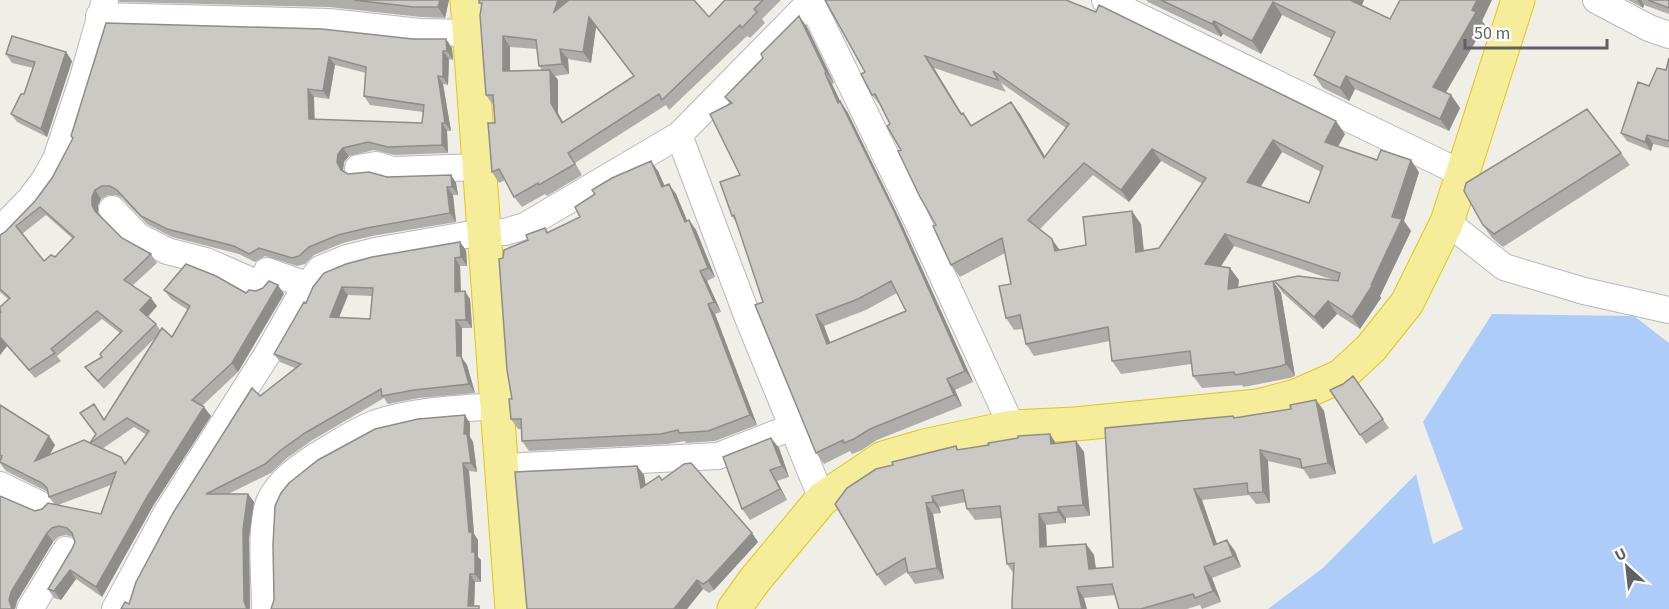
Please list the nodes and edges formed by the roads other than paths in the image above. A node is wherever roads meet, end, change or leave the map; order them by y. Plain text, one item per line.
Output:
1 (467, 0) edge
2 (1105, 0) edge
3 (1518, 0) edge
4 (1596, 0) edge
5 (811, 1) edge
6 (102, 8) edge
7 (470, 33) junction
8 (1669, 35) edge
9 (679, 135) junction
10 (479, 167) junction
11 (358, 168) dead end
12 (1463, 174) junction
13 (112, 209) dead end
14 (1447, 222) junction
15 (0, 230) edge
16 (483, 232) junction
17 (306, 285) junction
18 (1669, 310) edge
19 (498, 406) junction
20 (792, 427) junction
21 (1012, 427) junction
22 (502, 467) junction
23 (0, 485) edge
24 (822, 499) junction
25 (41, 505) dead end
26 (66, 550) dead end
27 (30, 609) edge
28 (115, 609) edge
29 (265, 609) edge
30 (512, 609) edge
31 (734, 609) edge

1 - 7 highway
2 - 12 street
3 - 12 highway
4 - 8 street
5 - 9 street
5 - 21 street
6 - 7 street
6 - 15 street
7 - 10 highway
9 - 16 street
9 - 20 street
10 - 11 street
10 - 16 highway
12 - 14 highway
13 - 17 street
14 - 18 street
14 - 21 highway
16 - 17 street
16 - 19 highway
17 - 28 street
19 - 22 highway
19 - 29 street
20 - 22 street
20 - 24 street
21 - 24 highway
22 - 30 highway
23 - 25 street
24 - 31 highway
26 - 27 street

